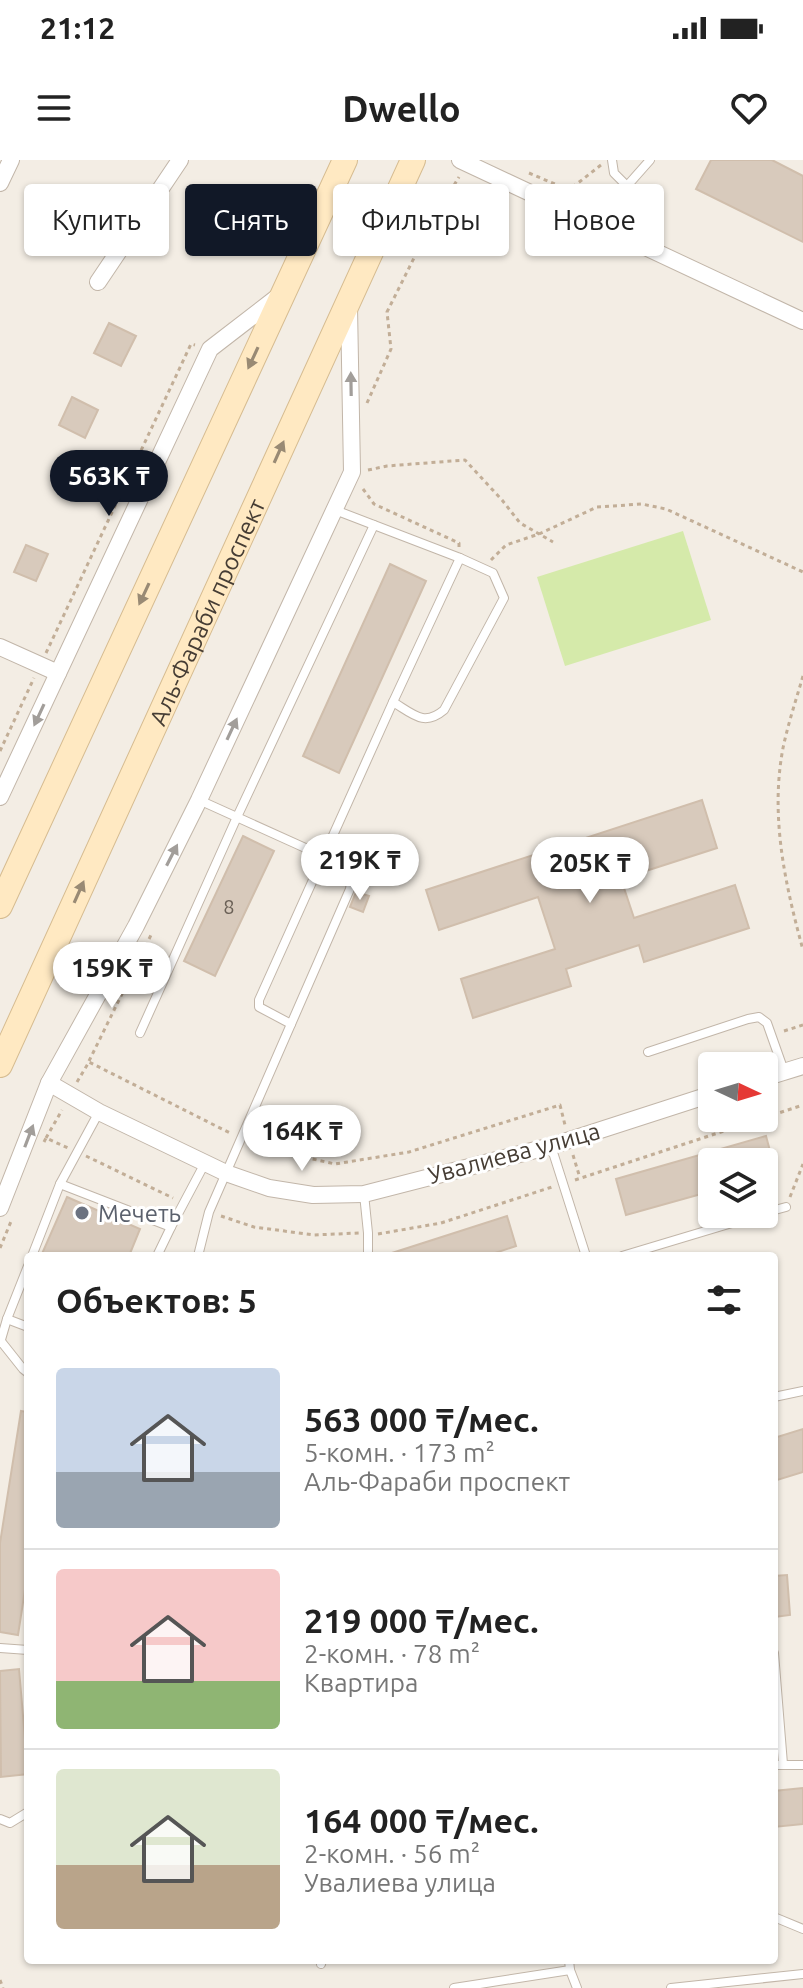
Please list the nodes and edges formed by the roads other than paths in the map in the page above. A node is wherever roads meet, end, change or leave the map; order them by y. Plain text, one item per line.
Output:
1 (11, 160) edge
2 (180, 160) edge
3 (345, 160) edge
4 (413, 160) edge
5 (610, 160) edge
6 (650, 160) edge
7 (464, 162) edge
8 (0, 183) edge
9 (625, 184) edge
10 (629, 184) edge
11 (525, 191) edge
12 (664, 256) edge
13 (98, 282) dead end
14 (284, 291) junction
15 (349, 297) junction
16 (803, 321) edge
17 (335, 510) junction
18 (374, 525) junction
19 (460, 558) junction
20 (0, 647) edge
21 (58, 673) junction
22 (393, 702) junction
23 (0, 797) edge
24 (199, 800) junction
25 (237, 817) junction
26 (323, 856) junction
27 (0, 906) edge
28 (291, 1024) junction
29 (140, 1033) dead end
30 (648, 1052) dead end
31 (0, 1065) edge
32 (803, 1066) edge
33 (784, 1071) junction
34 (778, 1073) edge
35 (49, 1083) junction
36 (698, 1098) edge
37 (99, 1112) junction
38 (551, 1146) junction
39 (205, 1163) junction
40 (226, 1173) junction
41 (60, 1184) junction
42 (364, 1194) junction
43 (786, 1207) road end
44 (0, 1208) edge
45 (778, 1209) edge
46 (171, 1227) junction
47 (716, 1228) edge
48 (34, 1252) edge
49 (159, 1252) edge
50 (199, 1252) edge
51 (368, 1252) edge
52 (585, 1252) edge
53 (635, 1252) edge
54 (24, 1276) edge
55 (7, 1319) junction
56 (24, 1325) edge
57 (0, 1342) edge
58 (24, 1370) edge
59 (803, 1391) edge
60 (778, 1396) edge
61 (0, 1648) edge
62 (24, 1650) edge
63 (778, 1764) edge
64 (803, 1765) edge
65 (24, 1814) edge
66 (0, 1819) edge
67 (778, 1919) edge
68 (803, 1929) edge
69 (570, 1965) edge
70 (803, 1974) edge
71 (454, 1988) edge
72 (577, 1988) edge
73 (671, 1988) edge

1 - 8 street
2 - 13 street
3 - 14 street
4 - 15 street, Аль-Фараби проспект
5 - 9 lane
6 - 10 lane
7 - 11 street
12 - 16 street
14 - 21 street
14 -> 27 street
17 -> 15 street
31 -> 15 street, Аль-Фараби проспект
17 - 18 lane
24 -> 17 street
18 - 19 lane
18 - 25 lane
19 - 22 lane
19 - 22 lane
20 - 21 street
21 -> 23 street
22 - 26 lane
24 - 25 lane
35 -> 24 street
25 - 26 lane
25 - 29 lane
26 - 28 lane
26 - 28 lane
28 - 40 lane
30 - 33 lane
32 - 33 street
33 - 34 street
35 - 37 street, Увалиева улица
44 -> 35 street
36 - 38 street, Увалиева улица
37 - 39 street, Увалиева улица
37 - 41 lane
38 - 42 street, Увалиева улица
38 - 52 lane
39 - 40 street, Увалиева улица
39 - 46 lane
40 - 42 street, Увалиева улица
40 - 50 lane
41 - 46 lane
41 - 48 lane
42 - 51 lane
43 - 45 lane
46 - 49 lane
47 - 53 lane
54 - 55 lane
55 - 56 lane
55 - 57 lane
57 - 58 lane
59 - 60 lane
61 - 62 lane
63 - 64 lane
65 - 66 lane
67 - 68 lane
69 - 71 lane
69 - 72 lane
70 - 73 lane

